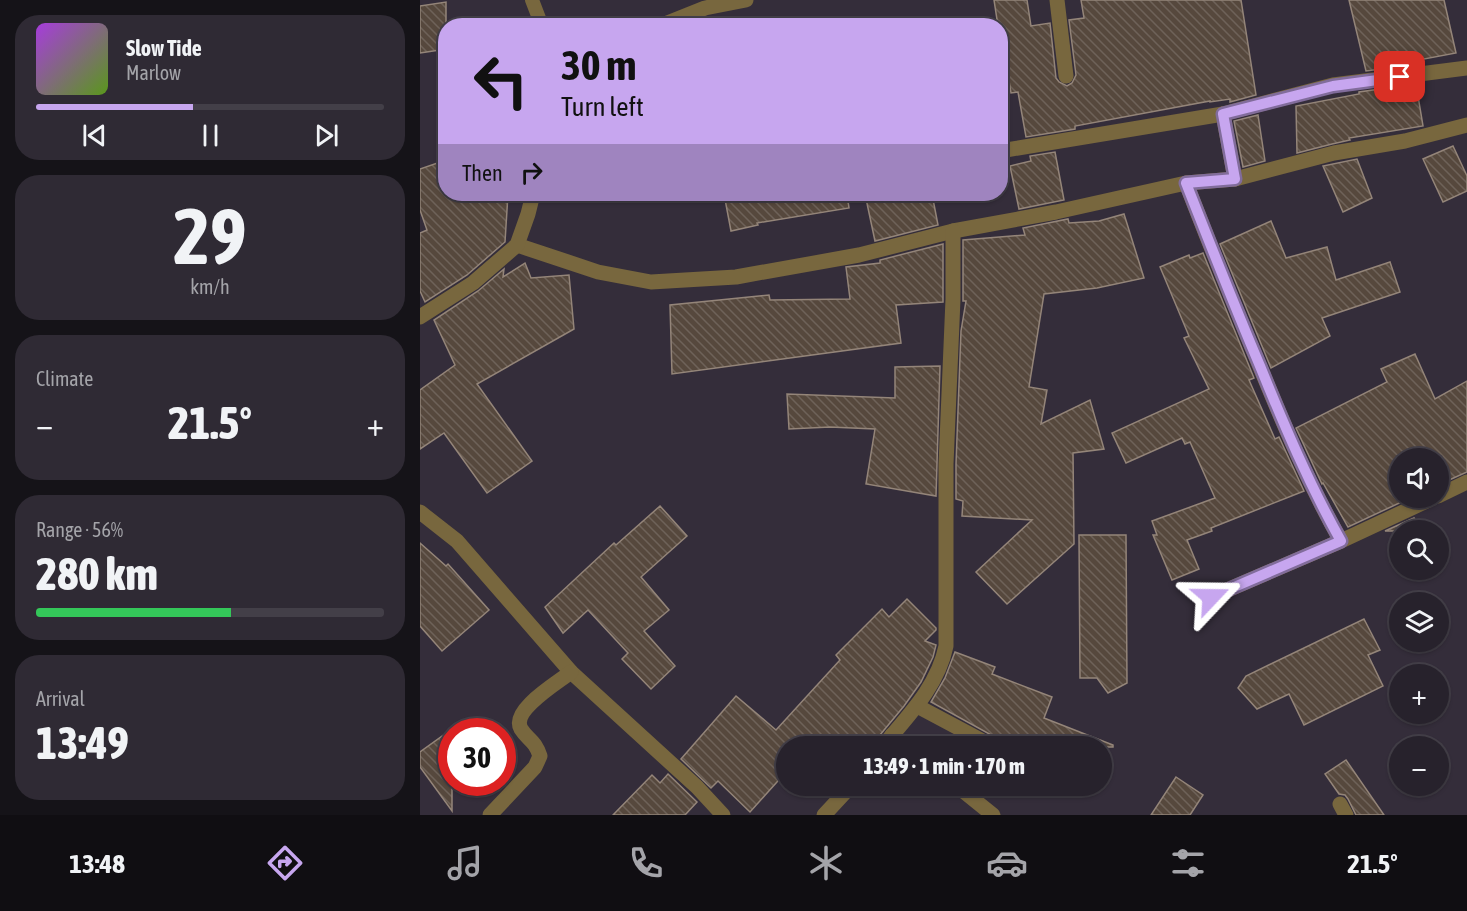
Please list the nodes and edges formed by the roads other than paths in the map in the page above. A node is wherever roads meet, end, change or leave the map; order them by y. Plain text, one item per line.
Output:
1 (532, 0) edge
2 (746, 0) edge
3 (1057, 0) edge
4 (705, 4) edge
5 (540, 18) edge
6 (676, 18) edge
7 (1467, 68) edge
8 (1066, 76) dead end
9 (1223, 114) junction
10 (1467, 125) edge
11 (1008, 150) edge
12 (1235, 179) junction
13 (1186, 183) junction
14 (531, 201) edge
15 (953, 231) junction
16 (517, 245) junction
17 (420, 316) edge
18 (1467, 482) edge
19 (1449, 491) edge
20 (1412, 508) edge
21 (420, 512) edge
22 (1341, 541) junction
23 (1211, 597) dead end
24 (571, 672) junction
25 (917, 706) junction
26 (891, 736) edge
27 (973, 736) edge
28 (842, 796) edge
29 (969, 796) edge
30 (490, 815) edge
31 (723, 815) edge
32 (824, 815) edge
33 (993, 815) edge

1 - 5 lane
2 - 4 street
3 - 8 street
4 - 6 street
7 - 9 street
9 - 11 street
9 - 12 street
10 - 12 street
12 - 13 street
13 - 15 street
13 - 22 street
14 - 16 street
15 - 16 street
15 - 25 street
16 - 17 street
18 - 19 street
20 - 22 street
21 - 24 street
22 - 23 street
24 - 30 street
24 - 31 street
25 - 26 street
25 - 27 street
28 - 32 street
29 - 33 street

